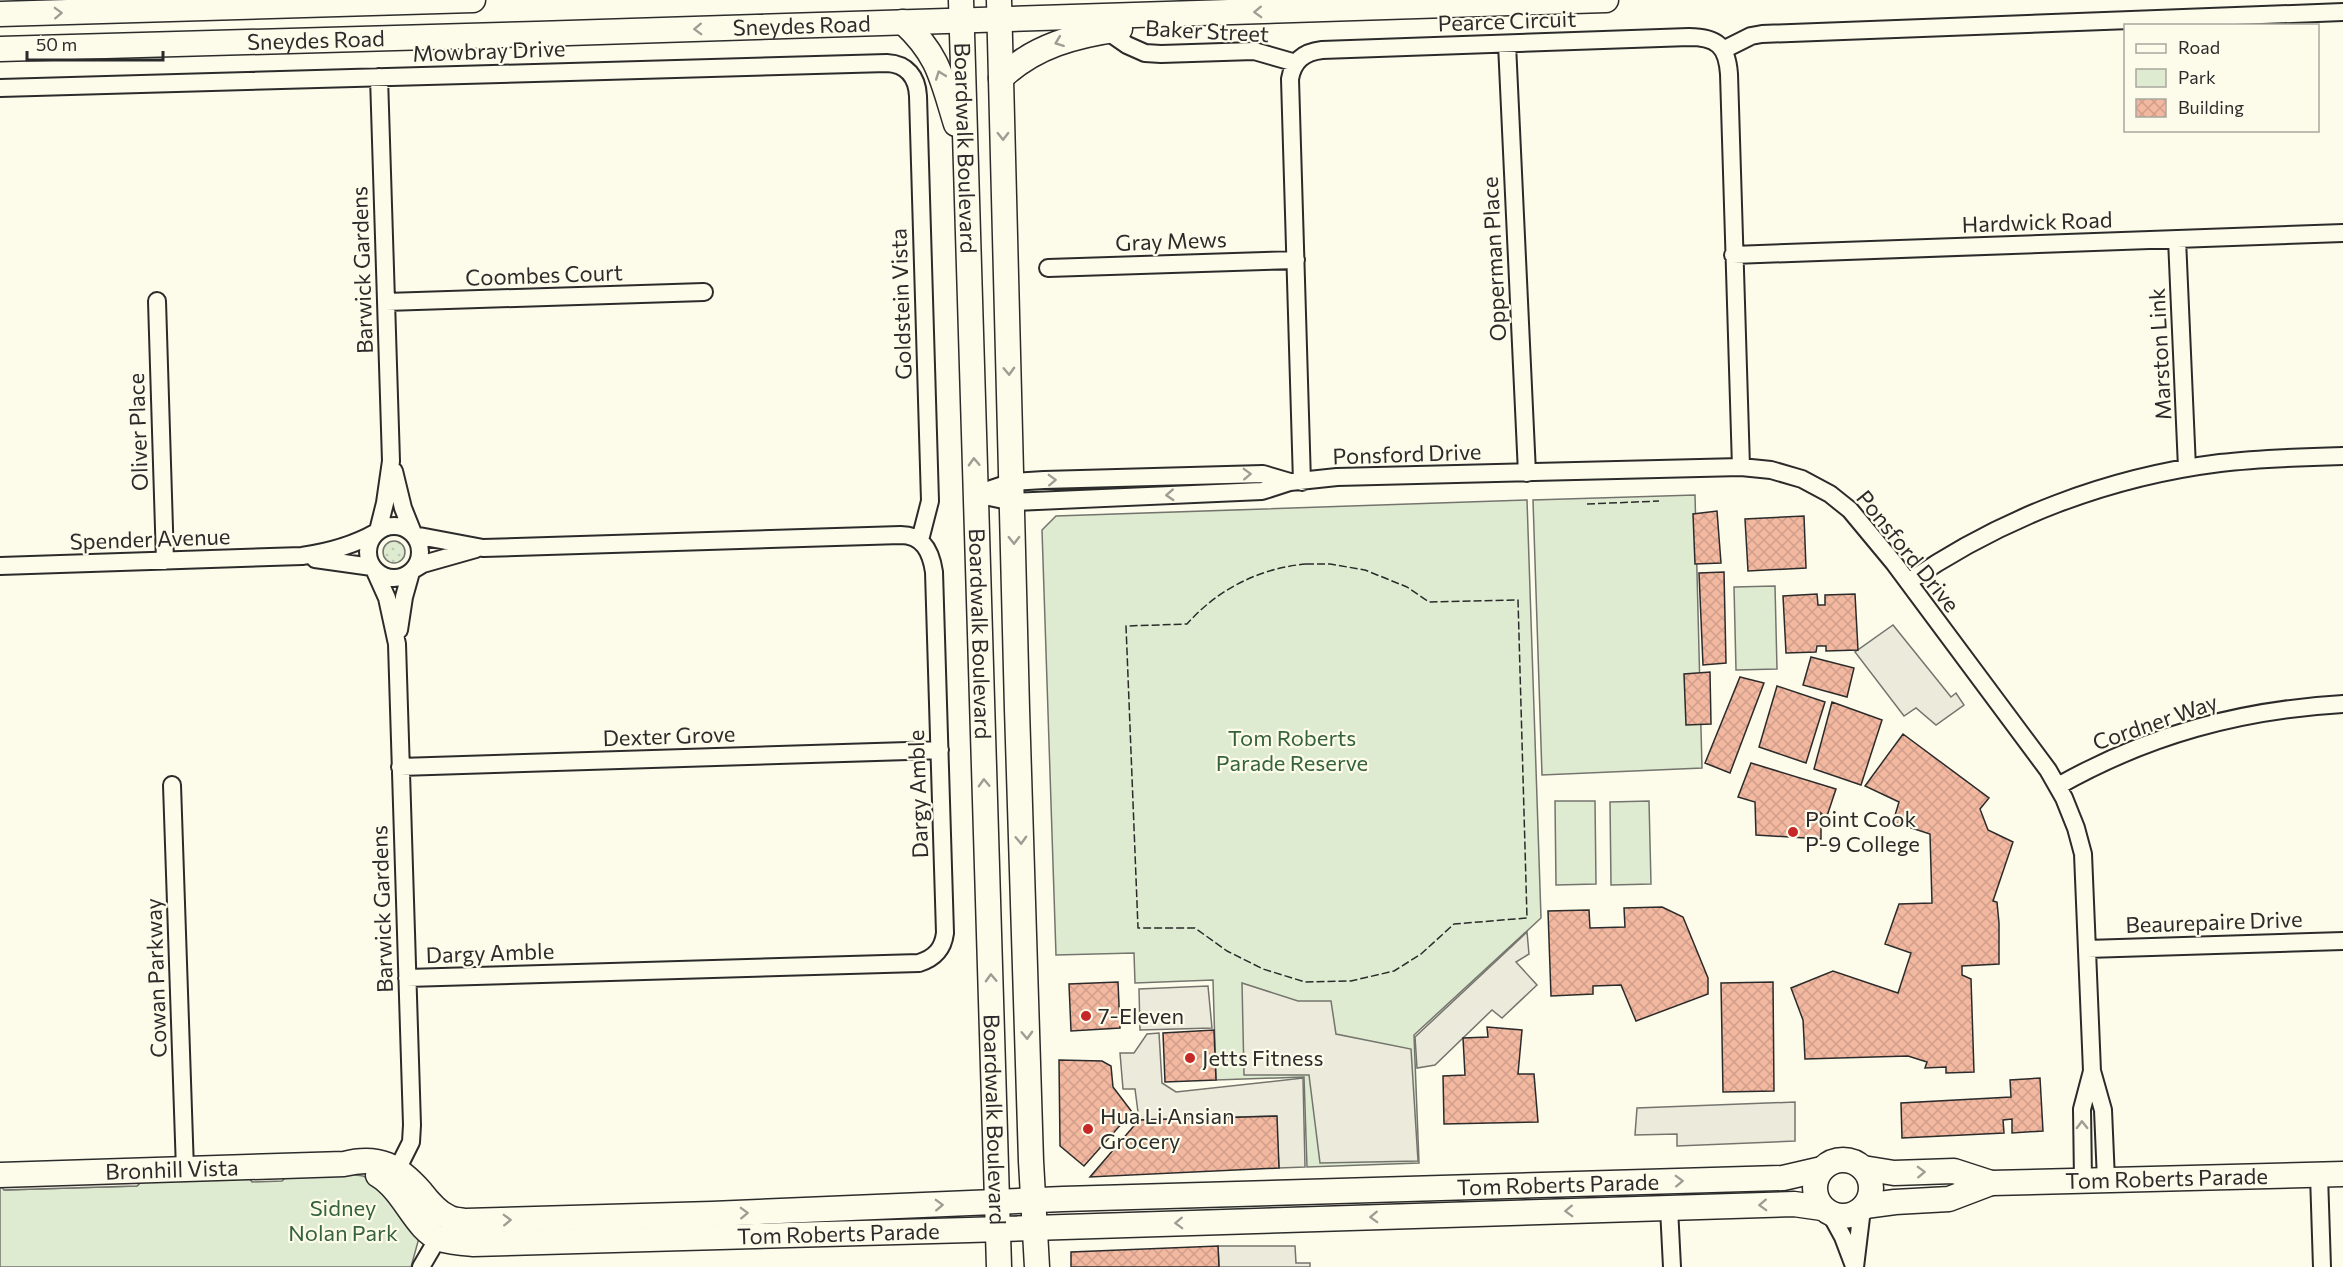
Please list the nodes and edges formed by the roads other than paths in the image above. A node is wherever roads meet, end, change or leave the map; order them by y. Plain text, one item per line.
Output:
1 (473, 0) edge
2 (1370, 0) edge
3 (1606, 0) edge
4 (385, 1) edge
5 (436, 1) edge
6 (1430, 5) junction
7 (961, 10) edge
8 (1000, 10) edge
9 (2343, 12) edge
10 (0, 14) edge
11 (903, 22) junction
12 (1098, 24) junction
13 (429, 37) junction
14 (1507, 44) junction
15 (0, 49) edge
16 (1723, 50) junction
17 (1296, 63) junction
18 (905, 68) joint
19 (379, 77) junction
20 (1001, 78) junction
21 (0, 88) edge
22 (965, 151) junction
23 (2343, 233) edge
24 (2177, 239) junction
25 (1733, 255) junction
26 (1296, 260) junction
27 (1048, 268) dead end
28 (704, 292) dead end
29 (157, 301) dead end
30 (386, 302) junction
31 (2343, 456) edge
32 (391, 461) junction
33 (1741, 467) junction
34 (2187, 468) junction
35 (1527, 473) junction
36 (1296, 482) junction
37 (1013, 492) junction
38 (975, 494) junction
39 (376, 532) junction
40 (414, 534) junction
41 (920, 540) junction
42 (483, 548) junction
43 (302, 556) junction
44 (165, 561) junction
45 (0, 566) edge
46 (373, 568) junction
47 (412, 571) junction
48 (1908, 582) junction
49 (397, 644) junction
50 (2343, 704) edge
51 (940, 750) junction
52 (400, 766) junction
53 (172, 785) dead end
54 (2058, 786) junction
55 (2343, 941) edge
56 (2087, 949) junction
57 (407, 978) junction
58 (1863, 1168) junction
59 (1822, 1169) junction
60 (185, 1170) junction
61 (2343, 1174) edge
62 (0, 1175) edge
63 (2319, 1175) junction
64 (394, 1176) junction
65 (2095, 1180) junction
66 (1991, 1183) junction
67 (1290, 1193) junction
68 (1238, 1195) junction
69 (1033, 1201) junction
70 (998, 1203) junction
71 (1669, 1208) junction
72 (1863, 1208) junction
73 (1827, 1211) junction
74 (1311, 1219) junction
75 (1239, 1221) junction
76 (712, 1225) junction
77 (443, 1228) junction
78 (1034, 1228) junction
79 (997, 1229) junction
80 (421, 1267) edge
81 (999, 1267) edge
82 (1037, 1267) edge
83 (1672, 1267) edge
84 (1855, 1267) edge
85 (2322, 1267) edge

1 - 5 main road, Sneydes Road
2 - 6 main road
3 - 6 main road
4 - 5 main road, Sneydes Road
10 -> 4 main road, Sneydes Road
4 - 13 main road
6 -> 12 main road
7 - 8 main road, Sneydes Road
7 - 11 main road, Sneydes Road
7 - 22 main road, Boardwalk Boulevard
8 - 12 main road, Sneydes Road
8 - 20 main road, Boardwalk Boulevard
9 - 16 street
11 -> 13 main road, Sneydes Road
22 -> 11 main road
12 - 17 street, Baker Street
12 -> 20 main road
13 - 15 main road, Sneydes Road
14 - 16 street, Pearce Circuit
14 - 17 street, Pearce Circuit
14 - 35 street, Opperman Place
16 - 25 street
17 - 26 street
18 - 19 street, Mowbray Drive
18 - 41 street, Goldstein Vista
19 - 21 street, Mowbray Drive
19 - 30 street, Barwick Gardens
20 -> 37 main road, Boardwalk Boulevard
38 -> 22 main road, Boardwalk Boulevard
23 - 24 street, Hardwick Road
24 - 25 street, Hardwick Road
24 - 34 street, Marston Link
25 - 33 street
26 - 27 street, Gray Mews
26 - 36 street
28 - 30 street, Coombes Court
29 - 44 street, Oliver Place
30 - 32 street, Barwick Gardens
31 - 34 street
32 - 39 street, Barwick Gardens
32 - 40 street, Barwick Gardens
33 - 35 street, Ponsford Drive
33 - 48 street, Ponsford Drive
34 - 48 street
35 - 36 street, Ponsford Drive
36 - 37 street, Ponsford Drive
37 - 38 street, Ponsford Drive
37 -> 69 main road, Boardwalk Boulevard
70 -> 38 main road, Boardwalk Boulevard
39 - 40 street
39 - 43 street, Spender Avenue
39 - 46 street
40 - 42 street
40 - 47 street
41 - 42 street
41 - 51 street, Dargy Amble
42 - 47 street
43 - 44 street, Spender Avenue
43 - 46 street, Spender Avenue
44 - 45 street, Spender Avenue
46 - 47 street
46 - 49 street, Barwick Gardens
47 - 49 street, Barwick Gardens
48 - 54 street, Ponsford Drive
49 - 52 street, Barwick Gardens
50 - 54 street, Cordner Way
51 - 52 street, Dexter Grove
51 - 57 street, Dargy Amble
52 - 57 street, Barwick Gardens
53 - 60 street, Cowan Parkway
54 - 56 street, Ponsford Drive
55 - 56 street, Beaurepaire Drive
56 - 65 street, Ponsford Drive
57 - 64 street, Barwick Gardens
58 - 59 main road
58 -> 66 main road, Tom Roberts Parade
58 - 72 main road
67 -> 59 main road, Tom Roberts Parade
59 - 73 main road
60 - 62 main road, Bronhill Vista
60 - 64 main road, Bronhill Vista
61 - 63 main road, Tom Roberts Parade
63 - 65 main road, Tom Roberts Parade
63 - 85 street
64 - 77 main road, Bronhill Vista
65 - 66 main road, Tom Roberts Parade
66 - 72 main road, Tom Roberts Parade
67 - 68 main road, Tom Roberts Parade
67 - 74 main road
68 - 69 main road, Tom Roberts Parade
68 - 75 main road
69 - 70 main road, Tom Roberts Parade
69 - 78 main road, Boardwalk Boulevard
76 -> 70 main road, Tom Roberts Parade
70 - 79 main road, Boardwalk Boulevard
73 -> 71 main road, Tom Roberts Parade
71 -> 74 main road, Tom Roberts Parade
71 - 83 street
72 - 73 main road
72 - 84 street
73 - 84 street
74 - 75 main road, Tom Roberts Parade
75 -> 78 main road, Tom Roberts Parade
76 - 77 main road, Tom Roberts Parade
76 - 79 main road, Tom Roberts Parade
77 - 80 street
78 - 79 main road, Tom Roberts Parade
78 - 82 main road, Boardwalk Boulevard
79 - 81 main road, Boardwalk Boulevard

